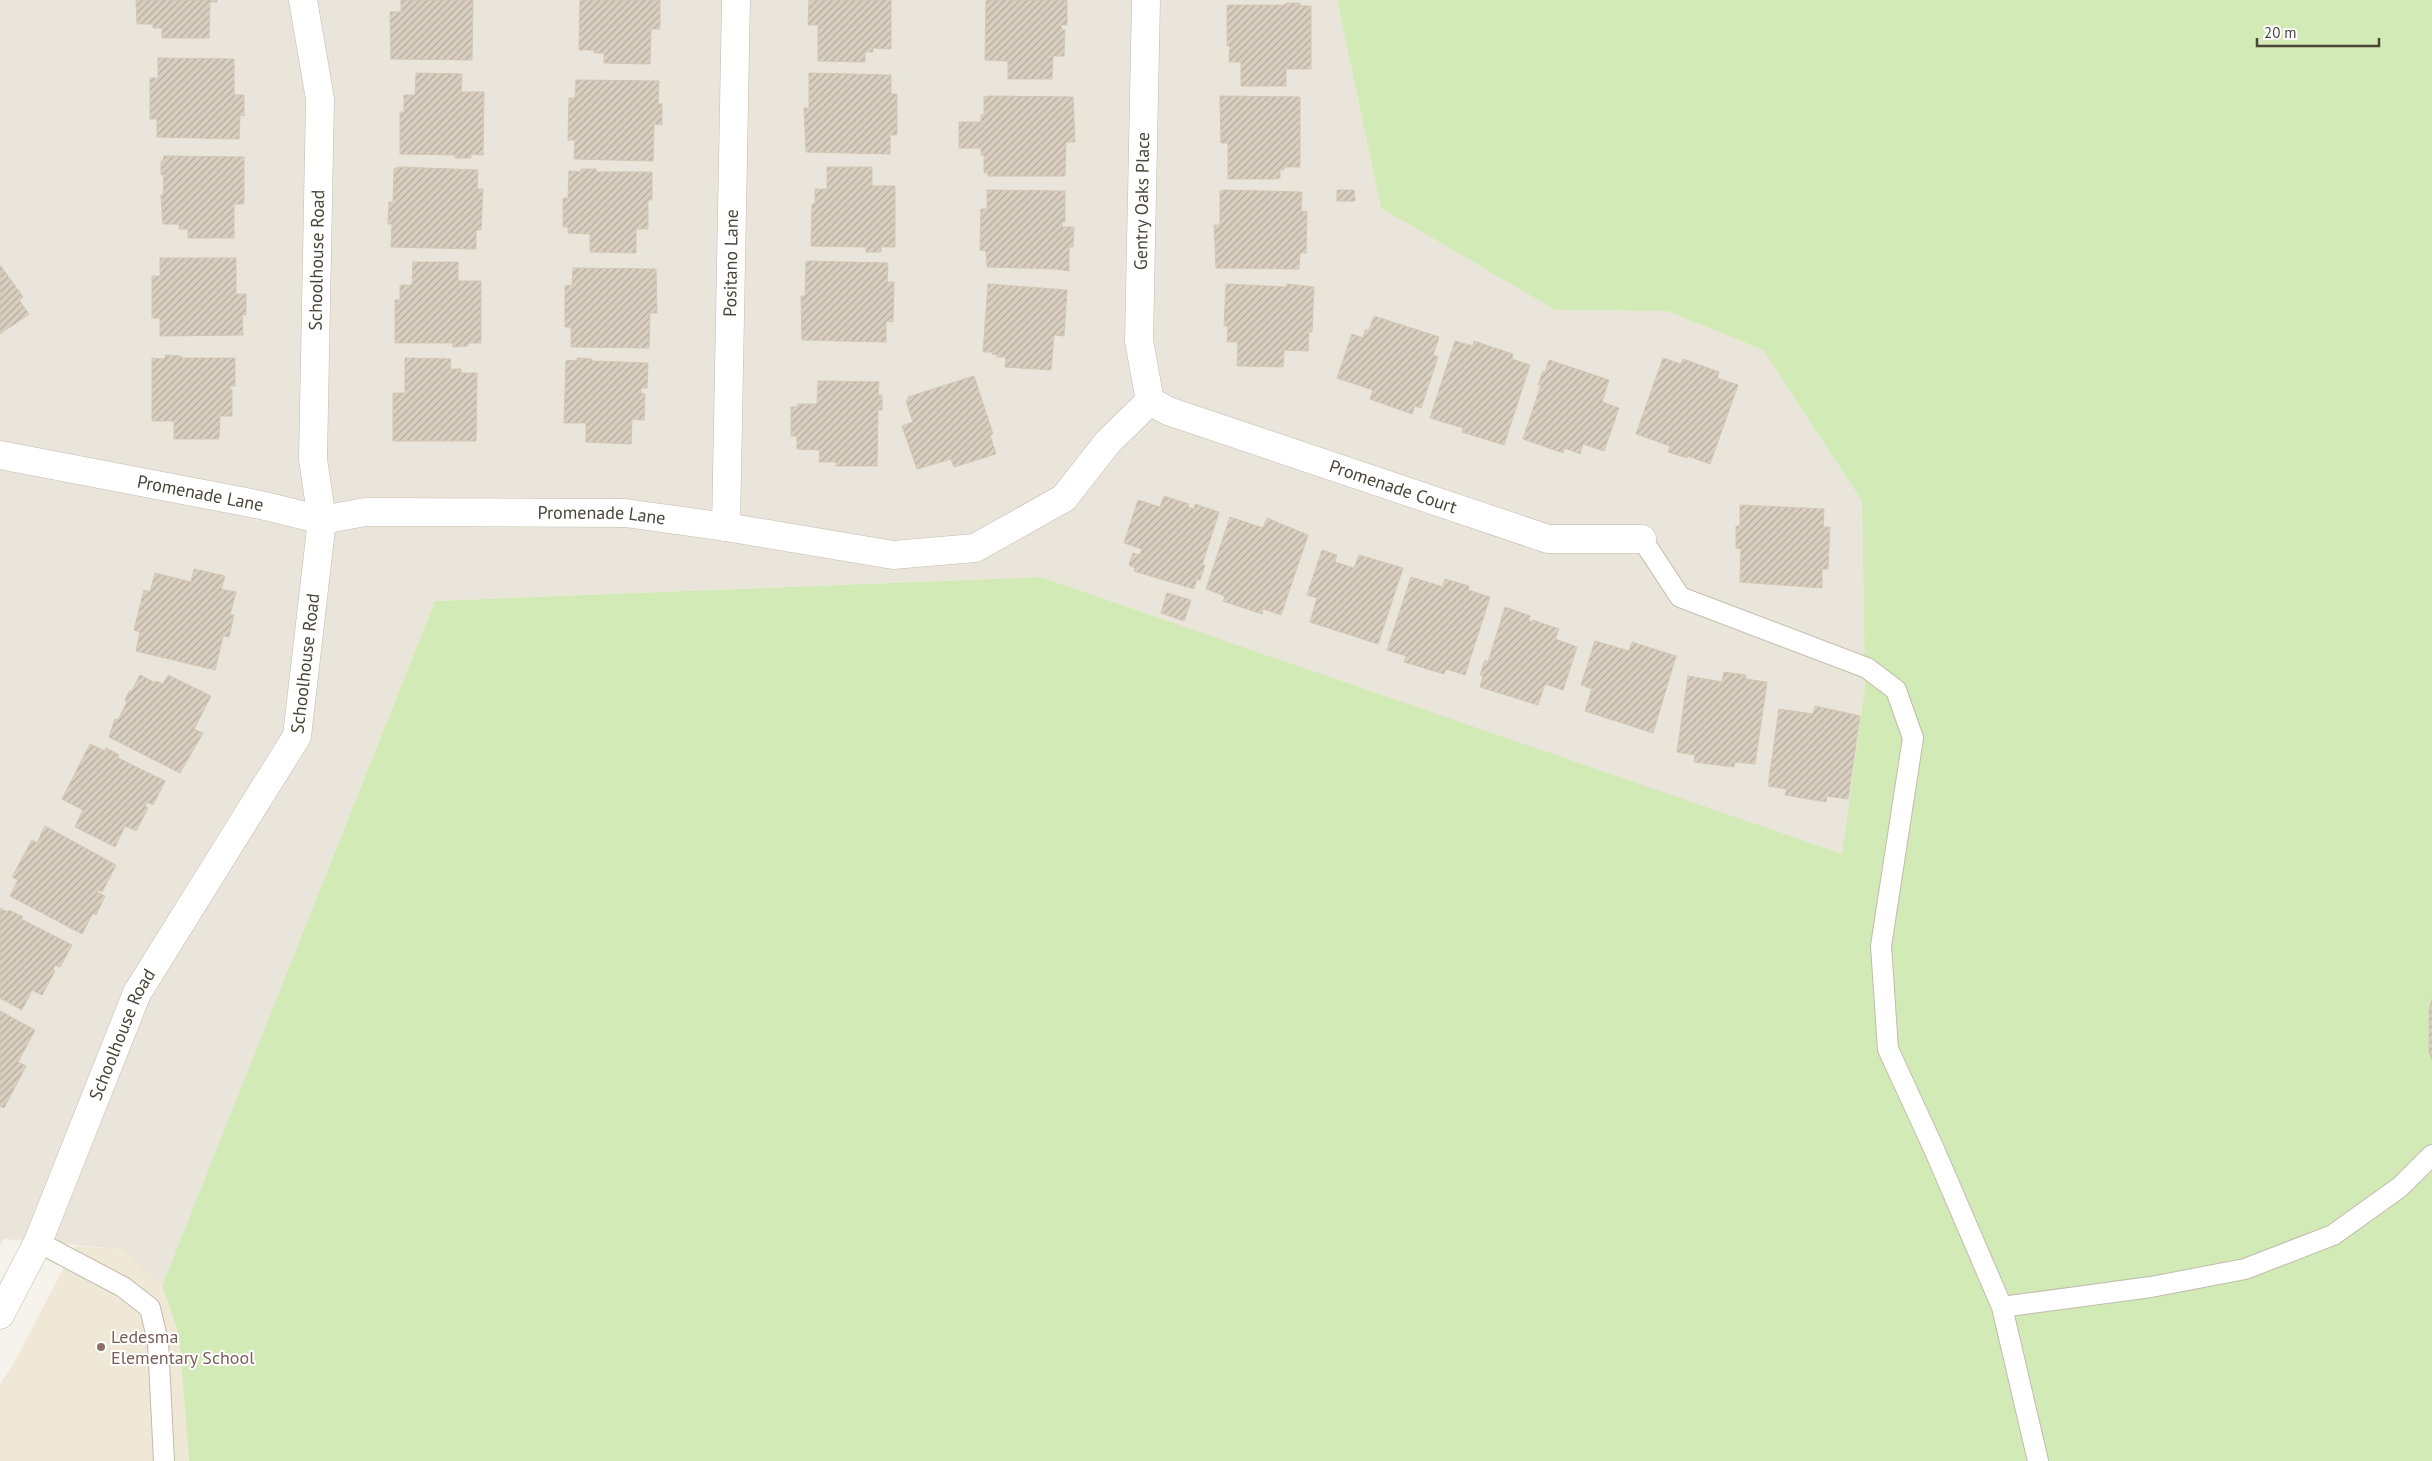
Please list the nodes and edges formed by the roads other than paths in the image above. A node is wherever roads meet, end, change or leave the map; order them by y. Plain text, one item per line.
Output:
1 (303, 0) edge
2 (736, 0) edge
3 (1146, 0) edge
4 (1150, 400) junction
5 (0, 455) edge
6 (322, 520) junction
7 (726, 527) junction
8 (1642, 539) joint
9 (2432, 1155) edge
10 (38, 1242) junction
11 (2002, 1308) junction
12 (0, 1315) edge
13 (164, 1461) edge
14 (2038, 1461) edge

1 - 6 street, Schoolhouse Road
2 - 7 street, Positano Lane
3 - 4 street, Gentry Oaks Place
4 - 7 street, Promenade Lane
4 - 8 street, Promenade Court
5 - 6 street, Promenade Lane
6 - 7 street, Promenade Lane
6 - 10 street, Schoolhouse Road
8 - 11 lane
9 - 11 lane
10 - 12 street, Schoolhouse Road
10 - 13 lane
11 - 14 lane

